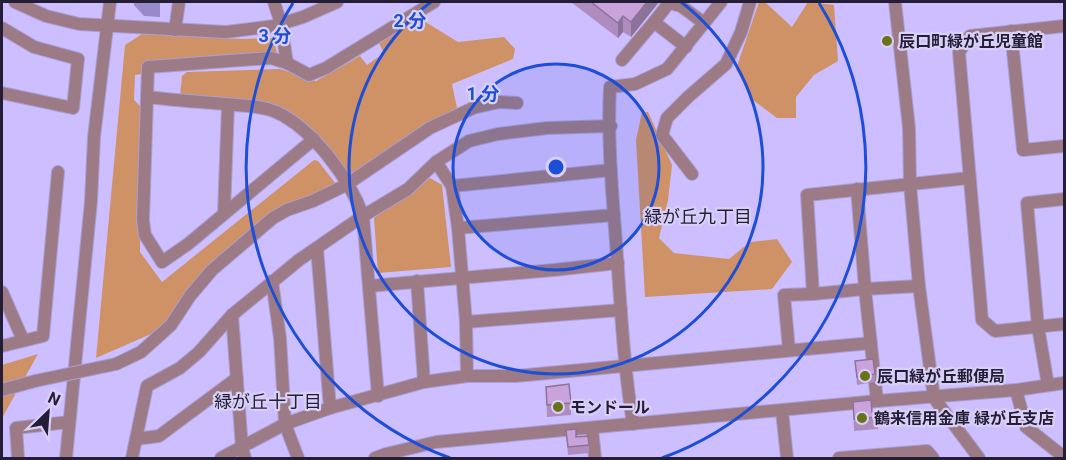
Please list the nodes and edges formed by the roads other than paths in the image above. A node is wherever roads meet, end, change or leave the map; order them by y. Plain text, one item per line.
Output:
1 (15, 2) edge
2 (110, 2) edge
3 (179, 2) edge
4 (274, 2) edge
5 (337, 2) edge
6 (434, 2) edge
7 (721, 2) edge
8 (750, 2) edge
9 (895, 2) edge
10 (654, 22) junction
11 (704, 23) junction
12 (281, 24) junction
13 (107, 25) junction
14 (1065, 26) edge
15 (2, 28) edge
16 (174, 30) junction
17 (1011, 31) junction
18 (686, 46) junction
19 (622, 60) dead end
20 (287, 63) junction
21 (2, 93) edge
22 (147, 98) junction
23 (517, 103) dead end
24 (228, 105) junction
25 (611, 126) junction
26 (314, 140) junction
27 (1065, 146) edge
28 (436, 162) junction
29 (611, 170) junction
30 (58, 172) dead end
31 (692, 174) dead end
32 (969, 178) junction
33 (910, 184) junction
34 (346, 185) junction
35 (452, 186) junction
36 (857, 189) junction
37 (1065, 199) edge
38 (224, 213) junction
39 (614, 215) junction
40 (363, 216) junction
41 (458, 228) junction
42 (317, 248) junction
43 (618, 262) junction
44 (461, 277) junction
45 (272, 281) junction
46 (417, 281) junction
47 (369, 286) junction
48 (919, 286) junction
49 (865, 289) junction
50 (2, 292) edge
51 (813, 294) junction
52 (621, 310) junction
53 (232, 315) junction
54 (466, 322) junction
55 (1065, 324) edge
56 (1038, 327) junction
57 (23, 340) junction
58 (871, 344) junction
59 (2, 345) edge
60 (789, 350) junction
61 (626, 366) junction
62 (467, 376) junction
63 (237, 378) junction
64 (424, 382) junction
65 (1065, 383) edge
66 (1048, 385) junction
67 (2, 390) edge
68 (1016, 390) junction
69 (378, 396) junction
70 (934, 398) junction
71 (877, 401) junction
72 (330, 408) junction
73 (782, 411) junction
74 (69, 422) junction
75 (285, 423) junction
76 (633, 424) junction
77 (592, 428) junction
78 (136, 439) junction
79 (1059, 447) edge
80 (243, 453) edge
81 (1065, 457) edge
82 (18, 459) edge
83 (66, 459) edge
84 (132, 459) edge
85 (221, 459) edge
86 (298, 459) edge
87 (375, 459) edge
88 (595, 459) edge
89 (787, 459) edge
90 (838, 459) edge
91 (933, 459) edge
92 (979, 459) edge

1 - 13 street
2 - 13 street
3 - 16 street
4 - 12 street
5 - 12 street
6 - 20 street
7 - 11 street
8 - 31 street
9 - 33 street
10 - 11 street
10 - 18 street
10 - 19 street
11 - 18 street
12 - 16 street
12 - 20 street
13 - 16 street
13 - 74 street
14 - 17 street
15 - 21 street
17 - 27 street
17 - 32 street
18 - 25 street
20 - 22 street
22 - 24 street
22 - 38 street
23 - 34 street
24 - 26 street
24 - 38 street
25 - 28 street
25 - 29 street
26 - 34 street
26 - 38 street
28 - 35 street
28 - 40 street
29 - 35 street
29 - 39 street
30 - 57 street
32 - 33 street
32 - 56 street
33 - 36 street
33 - 48 street
34 - 40 street
34 - 67 street, bridge
35 - 41 street
36 - 49 street
36 - 51 street
37 - 56 street
39 - 41 street
39 - 43 street
40 - 42 street
40 - 47 street
41 - 44 street
42 - 45 street
42 - 72 street
43 - 44 street
43 - 52 street
44 - 46 street
44 - 54 street
45 - 53 street
45 - 75 street
46 - 47 street
46 - 64 street
47 - 69 street
48 - 49 street
48 - 70 street
49 - 51 street
49 - 58 street
50 - 57 street
51 - 60 street
52 - 54 street
52 - 61 street
53 - 63 street
53 - 78 street
54 - 62 street
55 - 56 street
56 - 66 street
57 - 59 street
58 - 60 street
58 - 71 street
60 - 61 street
61 - 62 street
61 - 76 street
62 - 64 street
63 - 78 street
63 - 80 street
64 - 69 street
65 - 66 street
66 - 68 street
68 - 70 street
68 - 79 street
69 - 72 street
70 - 71 street
70 - 92 street
71 - 73 street
72 - 75 street
73 - 76 street
73 - 89 street
74 - 82 street
74 - 83 street
75 - 80 street
75 - 86 street
76 - 77 street
77 - 87 street
77 - 88 street
78 - 84 street
79 - 81 street
80 - 85 street
90 - 91 street

